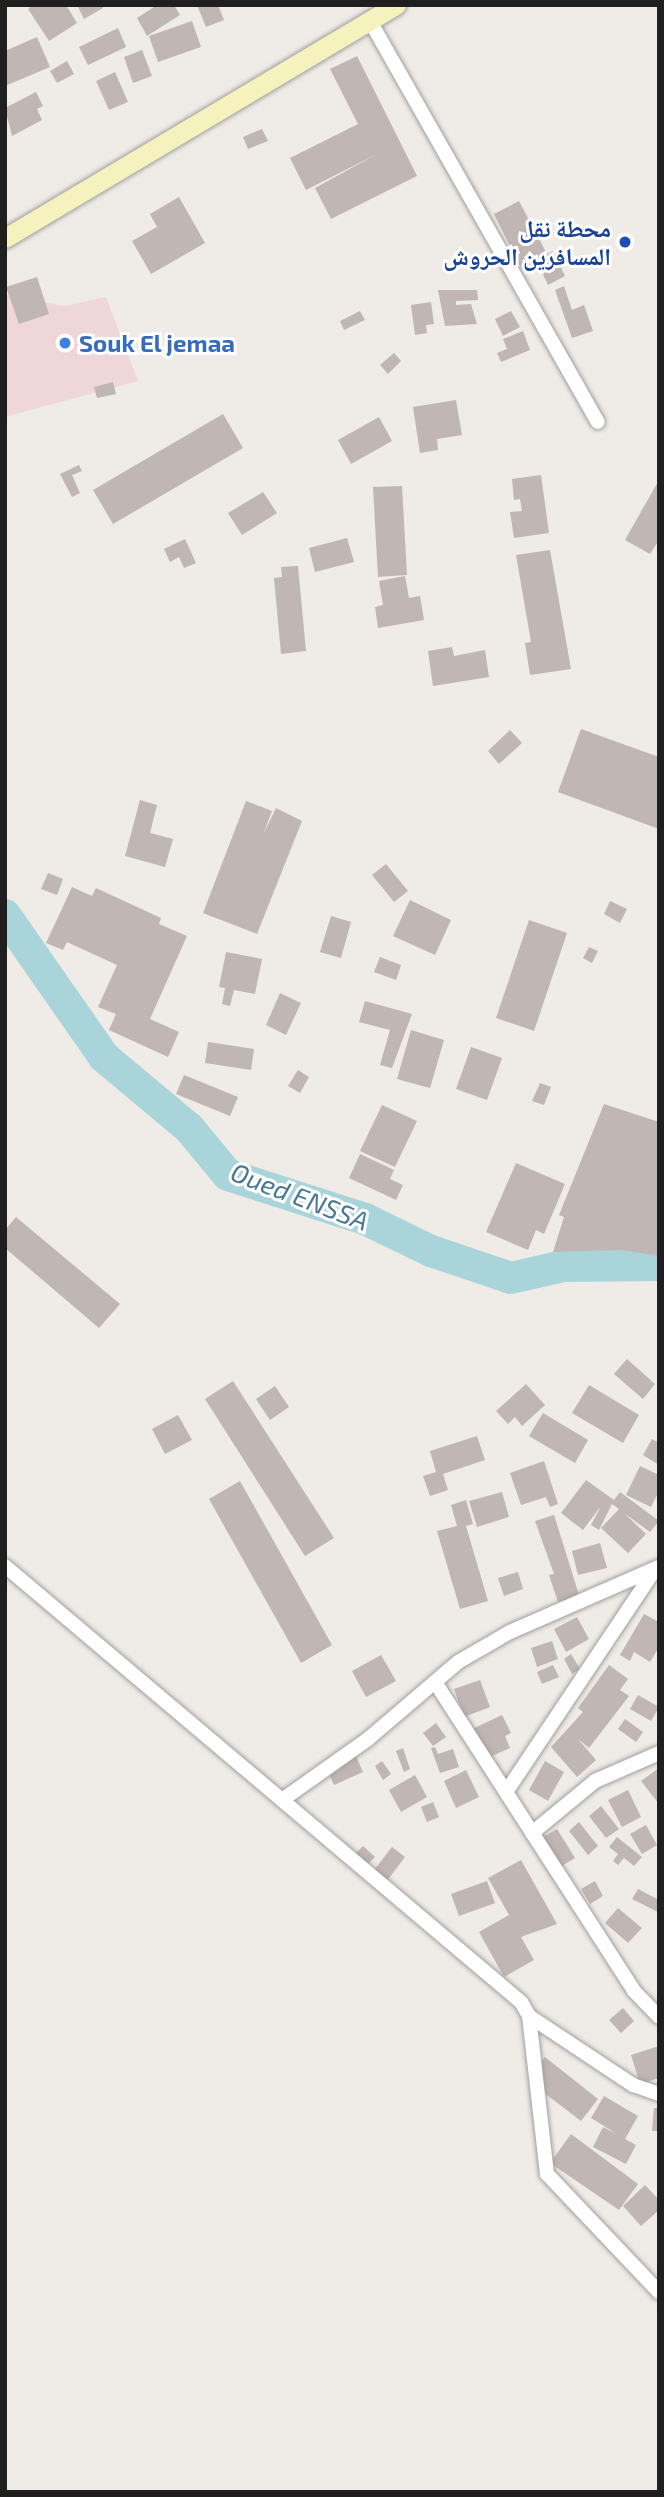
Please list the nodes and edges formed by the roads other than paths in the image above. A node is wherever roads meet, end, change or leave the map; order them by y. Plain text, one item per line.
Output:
1 (396, 5) edge
2 (370, 21) junction
3 (5, 238) edge
4 (598, 422) dead end
5 (5, 1566) edge
6 (656, 1569) edge
7 (435, 1682) junction
8 (659, 1753) edge
9 (506, 1792) junction
10 (282, 1800) junction
11 (532, 1833) junction
12 (529, 2016) junction
13 (659, 2017) edge
14 (659, 2094) edge
15 (659, 2292) edge

1 - 2 main road
2 - 3 main road
2 - 4 street
5 - 10 street
6 - 7 street
6 - 9 street
7 - 9 street
7 - 10 street
8 - 11 street
9 - 11 street
10 - 12 street
11 - 13 street
12 - 14 street
12 - 15 street

